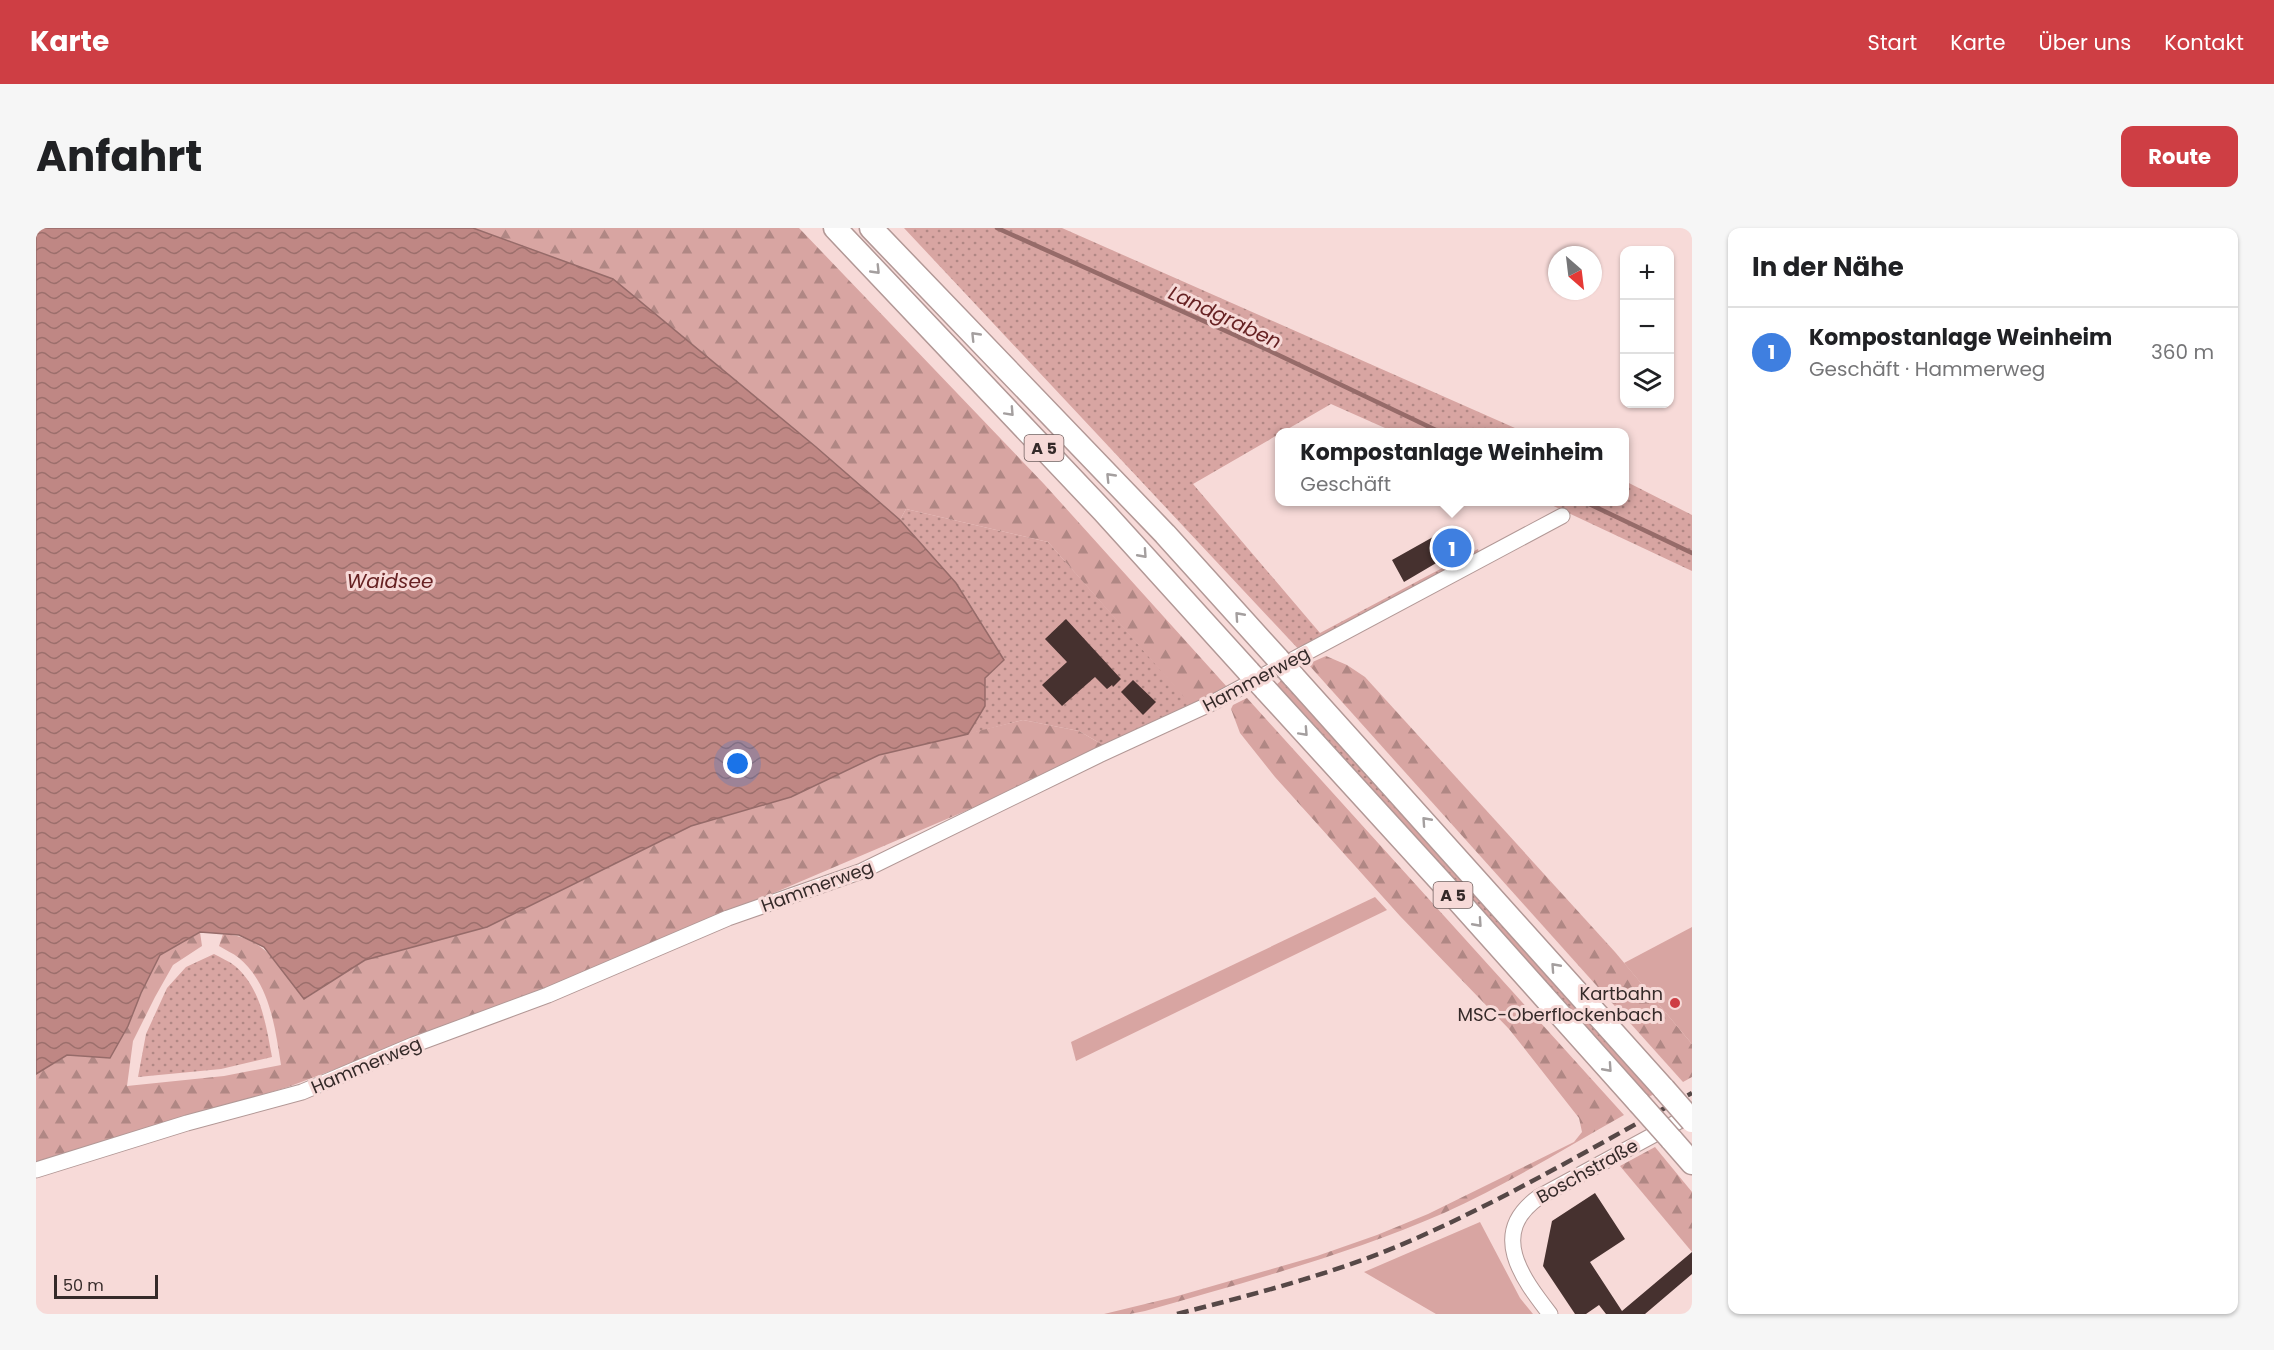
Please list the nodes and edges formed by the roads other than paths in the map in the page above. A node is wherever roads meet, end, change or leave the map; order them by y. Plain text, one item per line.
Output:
1 (835, 228) edge
2 (872, 228) edge
3 (1562, 516) dead end
4 (1692, 1114) edge
5 (1692, 1121) edge
6 (1692, 1163) edge
7 (36, 1170) edge
8 (1550, 1314) edge

1 -> 6 highway, A 5, bridge
5 -> 2 highway, A 5, bridge
3 - 7 street, Hammerweg
4 - 8 street, Boschstraße

